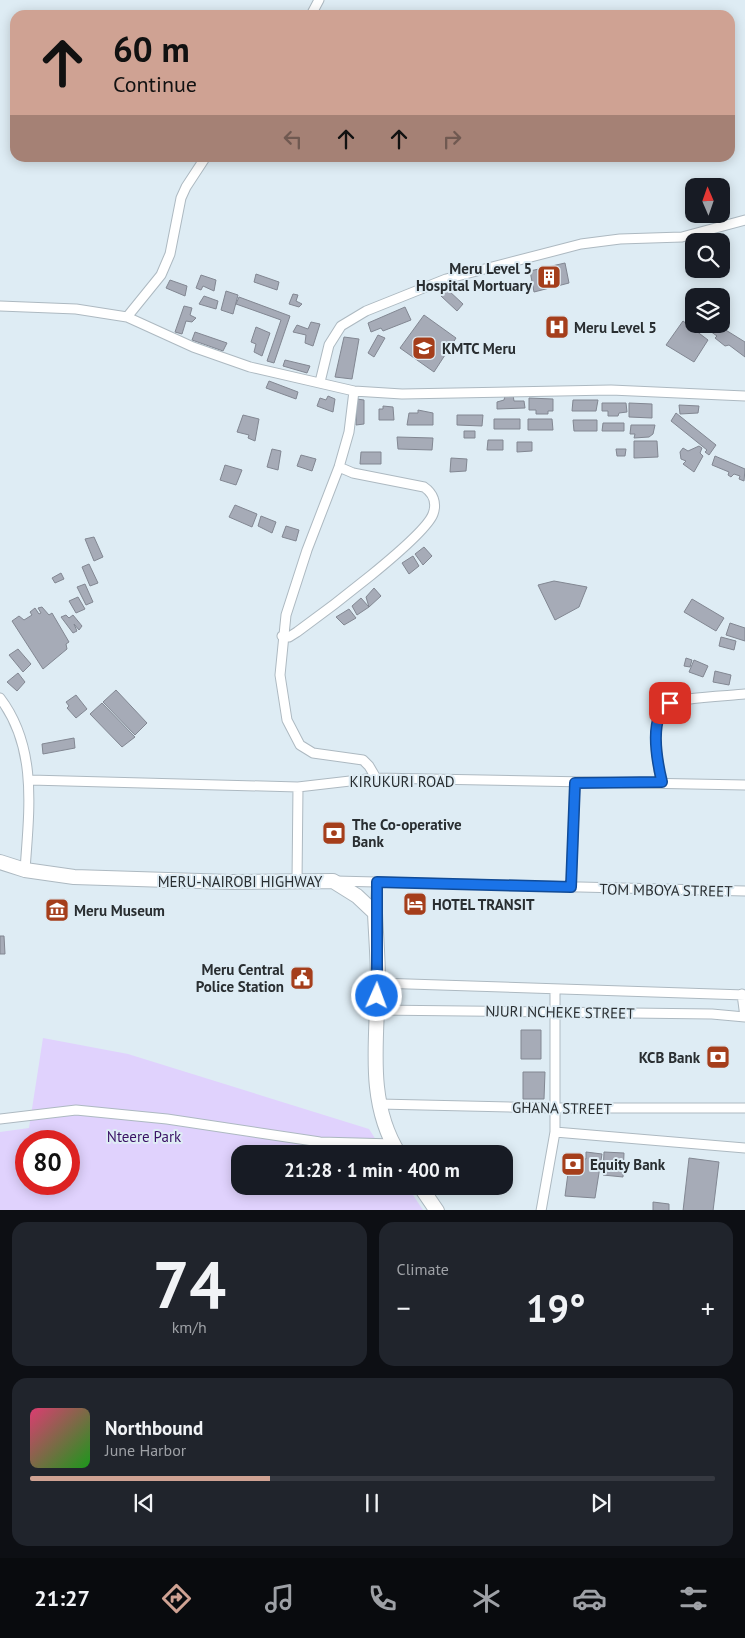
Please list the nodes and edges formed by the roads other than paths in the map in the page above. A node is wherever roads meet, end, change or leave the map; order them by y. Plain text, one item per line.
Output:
1 (202, 162) edge
2 (745, 220) edge
3 (0, 306) edge
4 (127, 317) junction
5 (320, 382) junction
6 (354, 391) junction
7 (745, 396) edge
8 (340, 468) junction
9 (282, 636) junction
10 (745, 694) edge
11 (0, 698) edge
12 (376, 778) junction
13 (30, 780) junction
14 (662, 782) junction
15 (575, 783) junction
16 (745, 784) edge
17 (298, 787) junction
18 (0, 862) edge
19 (25, 870) junction
20 (297, 881) junction
21 (333, 881) junction
22 (377, 882) junction
23 (571, 887) junction
24 (745, 891) edge
25 (375, 913) junction
26 (378, 983) junction
27 (555, 990) junction
28 (744, 994) edge
29 (376, 1010) junction
30 (555, 1013) junction
31 (745, 1017) edge
32 (379, 1104) junction
33 (556, 1108) junction
34 (745, 1108) edge
35 (0, 1119) edge
36 (556, 1132) junction
37 (353, 1145) edge
38 (395, 1145) edge
39 (745, 1148) edge
40 (426, 1195) edge
41 (437, 1210) edge
42 (541, 1210) edge

1 - 4 street
2 - 5 street
3 - 4 street
4 - 5 street
5 - 6 street
6 - 7 street
6 - 8 street
8 - 9 street
8 - 9 street
9 - 12 street
10 - 14 street
11 - 13 street
12 - 15 street, KIRUKURI ROAD
12 - 17 street, KIRUKURI ROAD
13 - 17 street, KIRUKURI ROAD
13 - 19 street
14 - 15 street, KIRUKURI ROAD
14 - 16 street, KIRUKURI ROAD
15 - 23 street
17 - 20 street
18 - 19 highway, MERU-NAIROBI HIGHWAY
19 - 20 highway, MERU-NAIROBI HIGHWAY
20 - 21 highway, MERU-NAIROBI HIGHWAY
21 - 22 street, TOM MBOYA STREET
21 - 25 highway, MERU-NAIROBI HIGHWAY
22 - 23 street, TOM MBOYA STREET
22 - 25 street
23 - 24 street, TOM MBOYA STREET
25 - 26 highway
26 - 27 street, NJURI NCHEKE STREET
26 - 29 highway
27 - 28 street, NJURI NCHEKE STREET
27 - 30 street
28 - 31 street
29 - 30 street, NJURI NCHEKE STREET
29 - 32 highway
30 - 31 street, NJURI NCHEKE STREET
30 - 33 street
32 - 33 street, GHANA STREET
32 - 38 highway
33 - 34 street, GHANA STREET
33 - 36 street
35 - 37 street
36 - 39 street
36 - 42 street
40 - 41 highway

